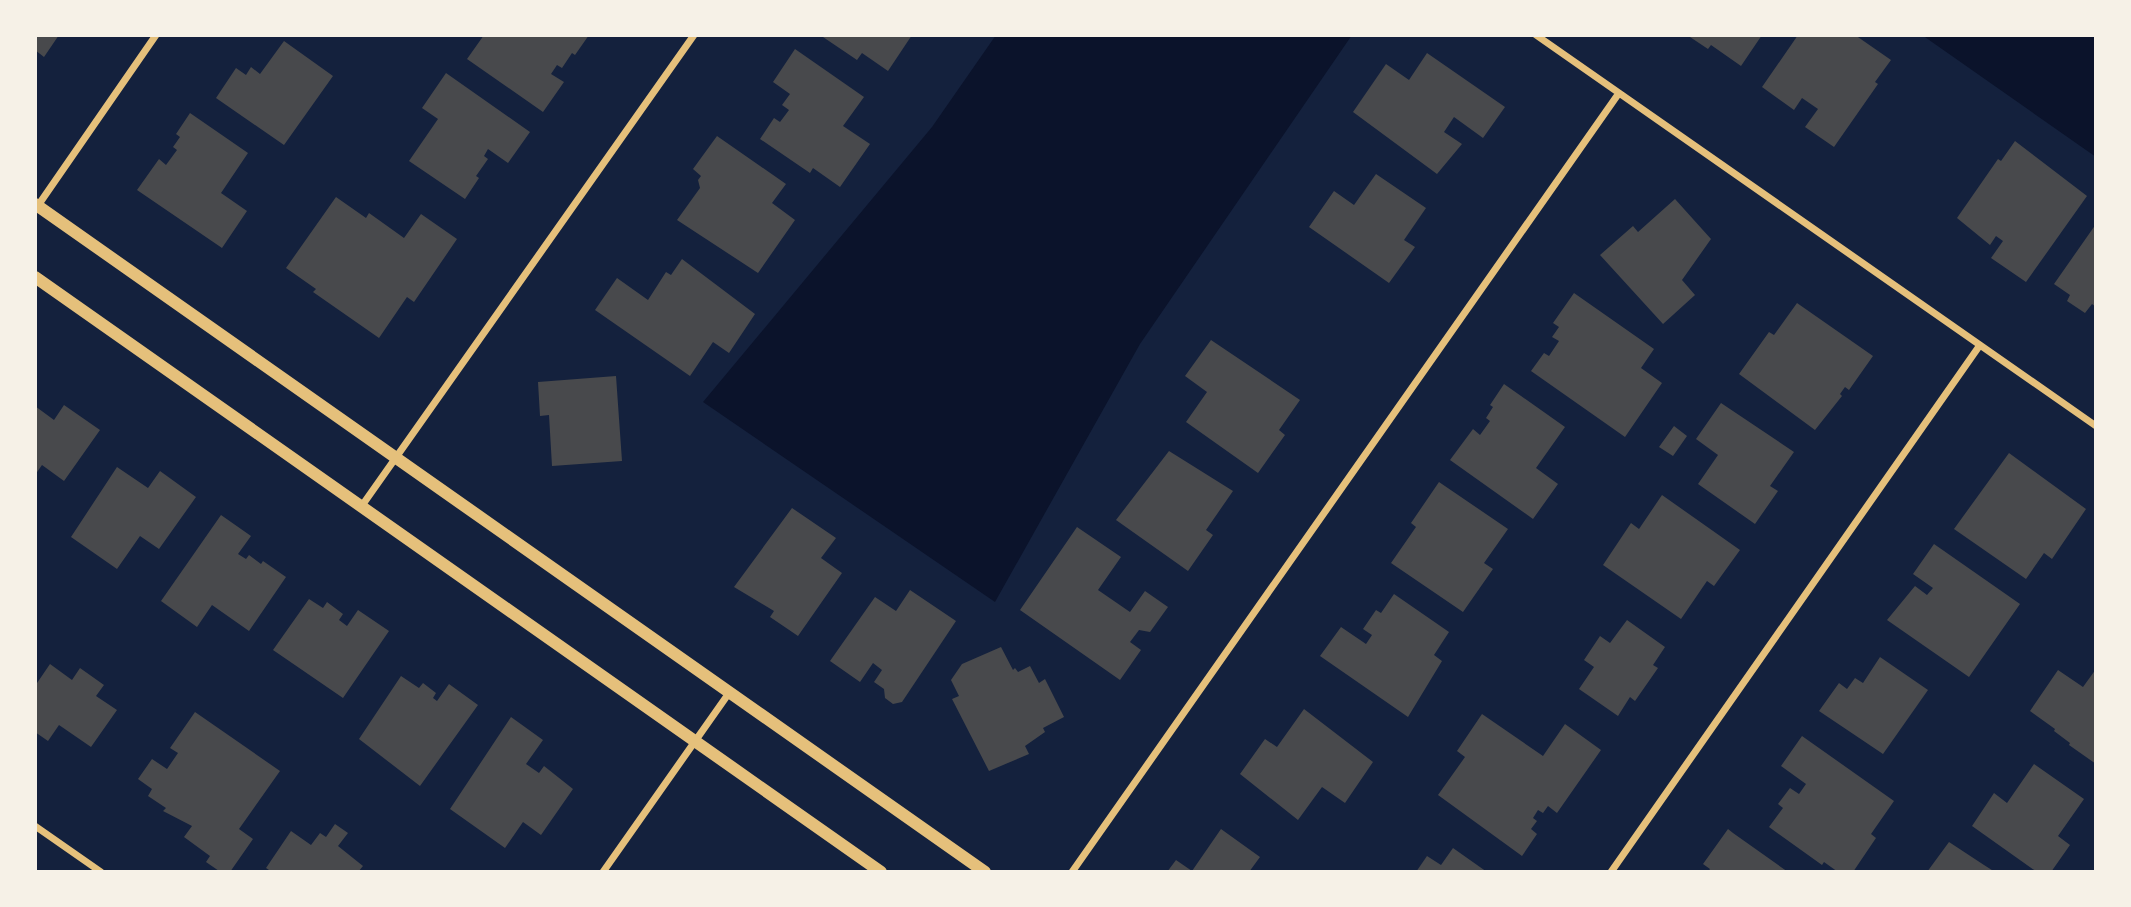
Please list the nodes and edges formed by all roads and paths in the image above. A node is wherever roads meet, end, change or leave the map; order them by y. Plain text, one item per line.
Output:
1 (156, 35) edge
2 (694, 35) edge
3 (1536, 35) edge
4 (1619, 93) junction
5 (36, 206) edge
6 (35, 277) edge
7 (1980, 345) junction
8 (2096, 426) edge
9 (395, 458) junction
10 (361, 507) junction
11 (729, 692) junction
12 (695, 741) junction
13 (35, 826) edge
14 (101, 872) edge
15 (603, 872) edge
16 (881, 872) edge
17 (985, 872) edge
18 (1072, 872) edge
19 (1611, 872) edge

1 - 5 street
2 - 9 street
3 - 4 street
4 - 7 street
4 - 18 street
5 - 9 street
6 - 10 street
7 - 8 street
7 - 19 street
9 - 10 street
9 - 11 street
10 - 12 street
11 - 12 street
11 - 17 street
12 - 15 street
12 - 16 street
13 - 14 street

